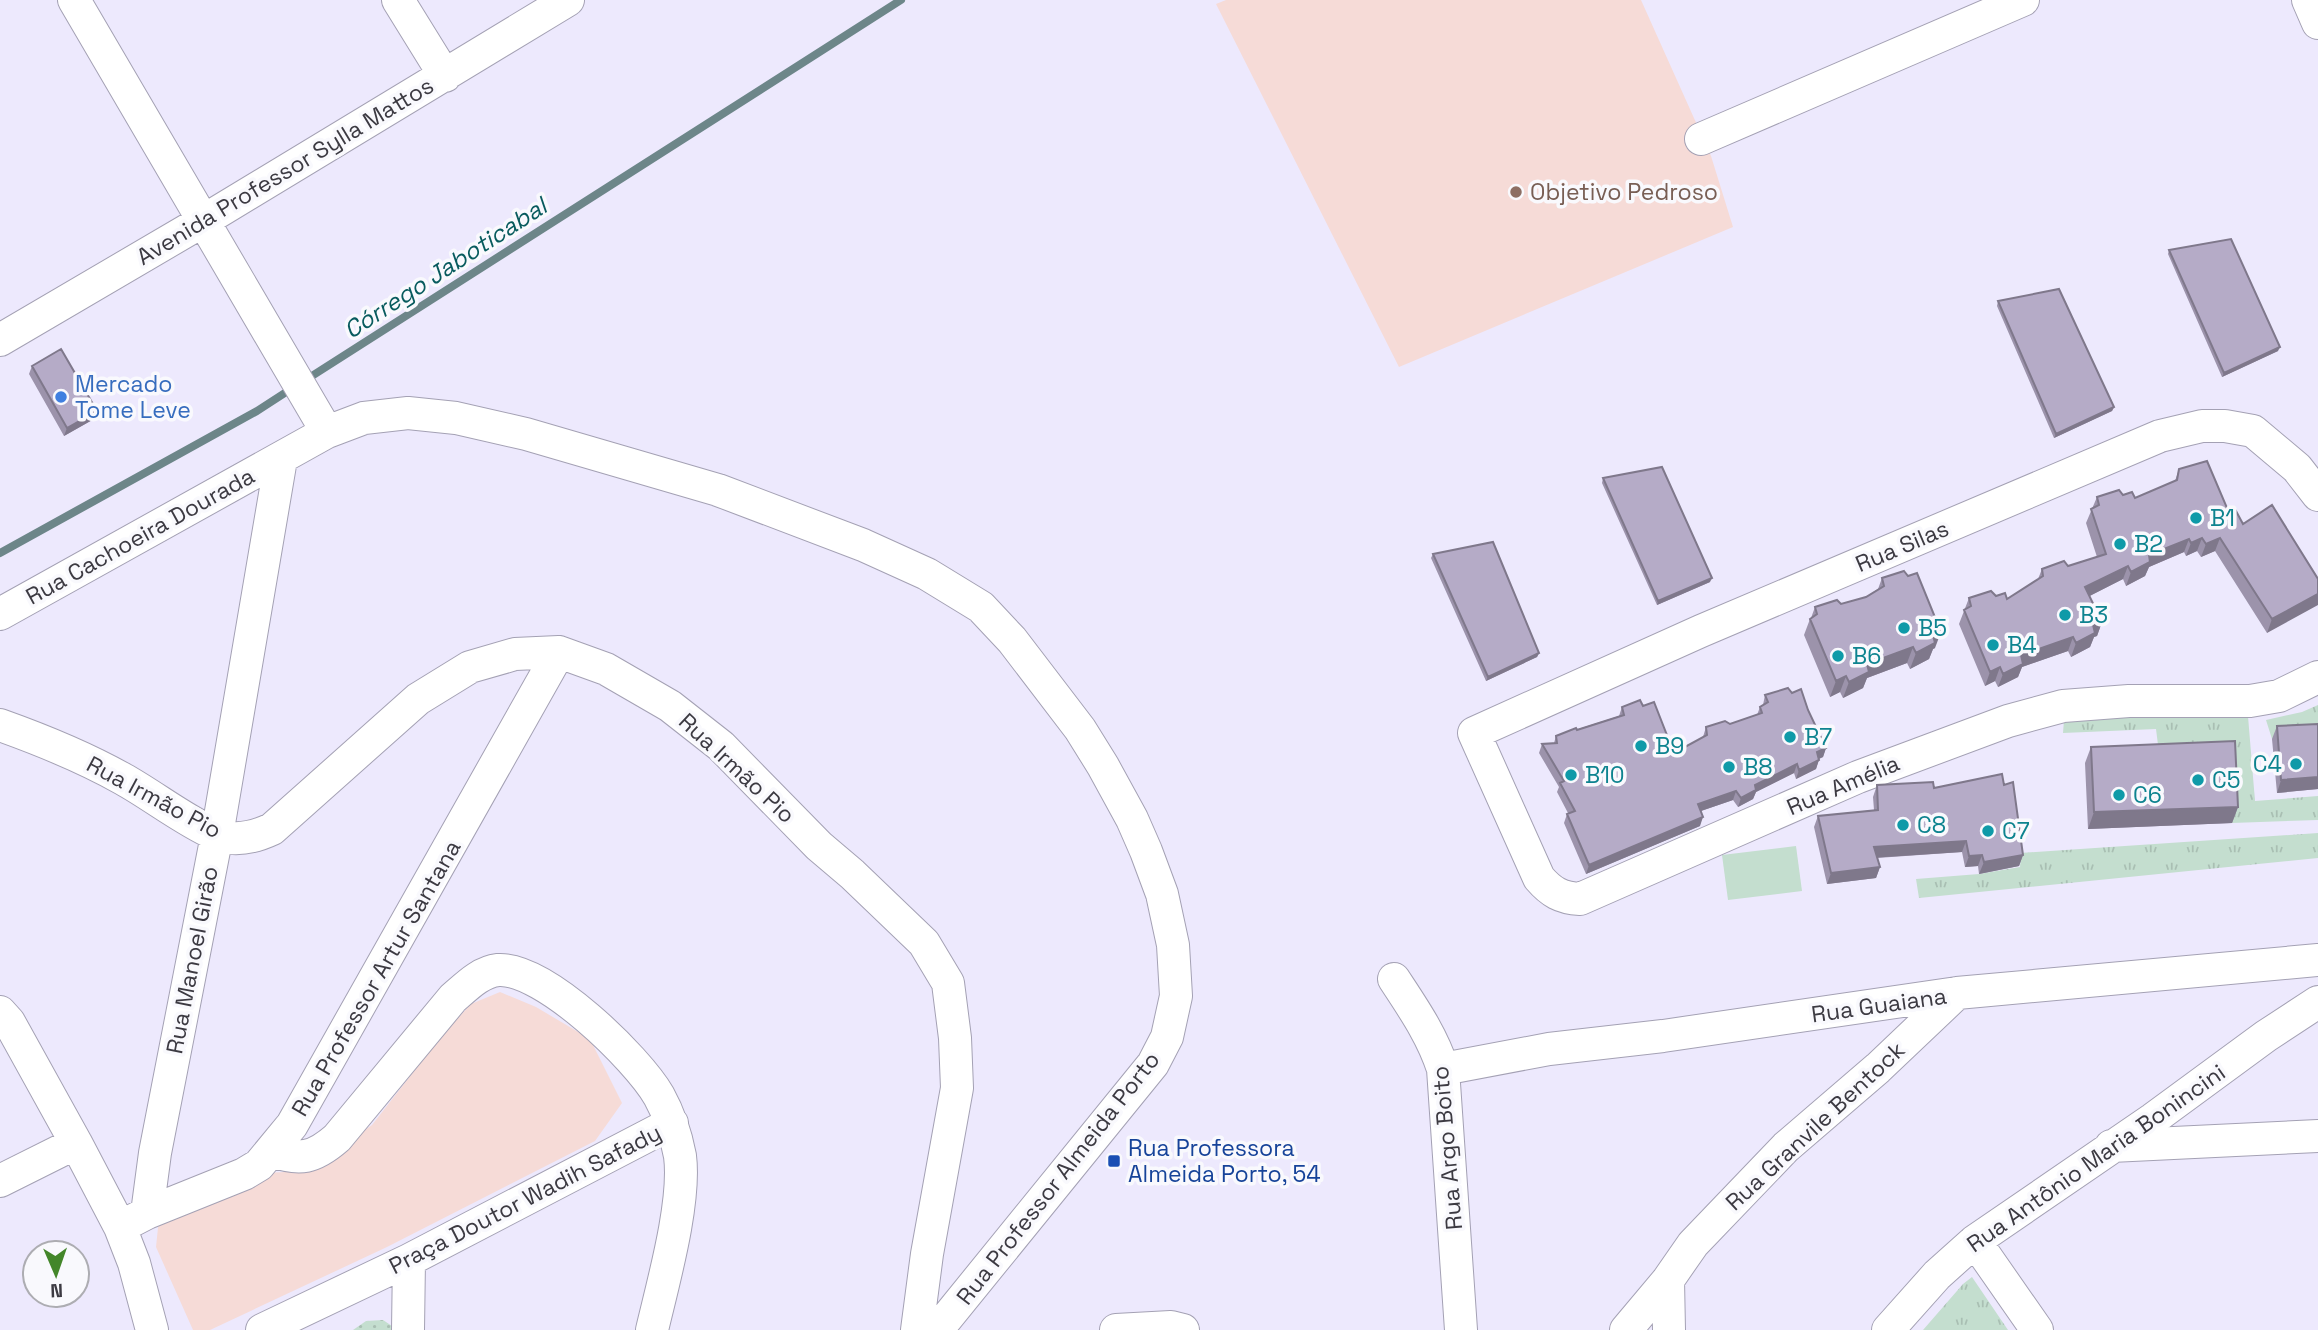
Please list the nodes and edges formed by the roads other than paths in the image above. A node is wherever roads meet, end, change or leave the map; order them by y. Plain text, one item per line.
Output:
1 (74, 0) edge
2 (398, 0) edge
3 (568, 0) edge
4 (2023, 0) edge
5 (2308, 0) edge
6 (2318, 23) edge
7 (444, 76) junction
8 (1701, 139) dead end
9 (203, 221) junction
10 (0, 340) edge
11 (327, 432) junction
12 (281, 459) junction
13 (2318, 495) edge
14 (0, 614) edge
15 (559, 652) junction
16 (2318, 677) edge
17 (0, 725) edge
18 (1474, 733) joint
19 (216, 835) junction
20 (2318, 960) edge
21 (1394, 979) dead end
22 (1957, 993) junction
23 (2318, 1002) edge
24 (0, 1012) edge
25 (1443, 1069) junction
26 (672, 1123) junction
27 (2318, 1136) edge
28 (76, 1143) junction
29 (2111, 1146) junction
30 (272, 1151) junction
31 (0, 1181) edge
32 (133, 1220) junction
33 (1975, 1241) junction
34 (409, 1260) junction
35 (1668, 1280) junction
36 (267, 1329) edge
37 (152, 1330) edge
38 (408, 1330) edge
39 (652, 1330) edge
40 (917, 1330) edge
41 (937, 1330) edge
42 (1116, 1330) edge
43 (1183, 1330) edge
44 (1461, 1330) edge
45 (1626, 1330) edge
46 (1669, 1330) edge
47 (1888, 1330) edge
48 (2037, 1330) edge

1 - 9 street
2 - 7 street
3 - 7 street, Avenida Professor Sylla Mattos
4 - 8 street
5 - 6 street
7 - 9 street, Avenida Professor Sylla Mattos
9 - 10 street, Avenida Professor Sylla Mattos
9 - 11 street
11 - 12 street, Rua Professor Almeida Porto
11 - 41 street, Rua Professor Almeida Porto
12 - 14 street, Rua Cachoeira Dourada
12 - 19 street, Rua Manoel Girão
13 - 18 street, Rua Silas
15 - 19 street, Rua Irmão Pio
15 - 30 street, Rua Professor Artur Santana
15 - 40 street, Rua Irmão Pio
16 - 18 street, Rua Amélia
17 - 19 street, Rua Irmão Pio
19 - 32 street, Rua Manoel Girão
20 - 22 street, Rua Guaiana
21 - 25 street, Rua Argo Boito
22 - 25 street, Rua Guaiana
22 - 35 street, Rua Granvile Bentock
23 - 29 street, Rua Antônio Maria Bonincini
24 - 28 street
25 - 44 street, Rua Argo Boito
26 - 30 street, Praça Doutor Wadih Safady
26 - 34 street, Praça Doutor Wadih Safady
26 - 39 street
27 - 29 street
28 - 31 street
28 - 32 street
29 - 33 street, Rua Antônio Maria Bonincini
30 - 32 street, Rua Professor Artur Santana
32 - 37 street
33 - 47 street, Rua Antônio Maria Bonincini
33 - 48 street
34 - 36 street, Praça Doutor Wadih Safady
34 - 38 street
35 - 45 street, Rua Granvile Bentock
35 - 46 street
42 - 43 street

